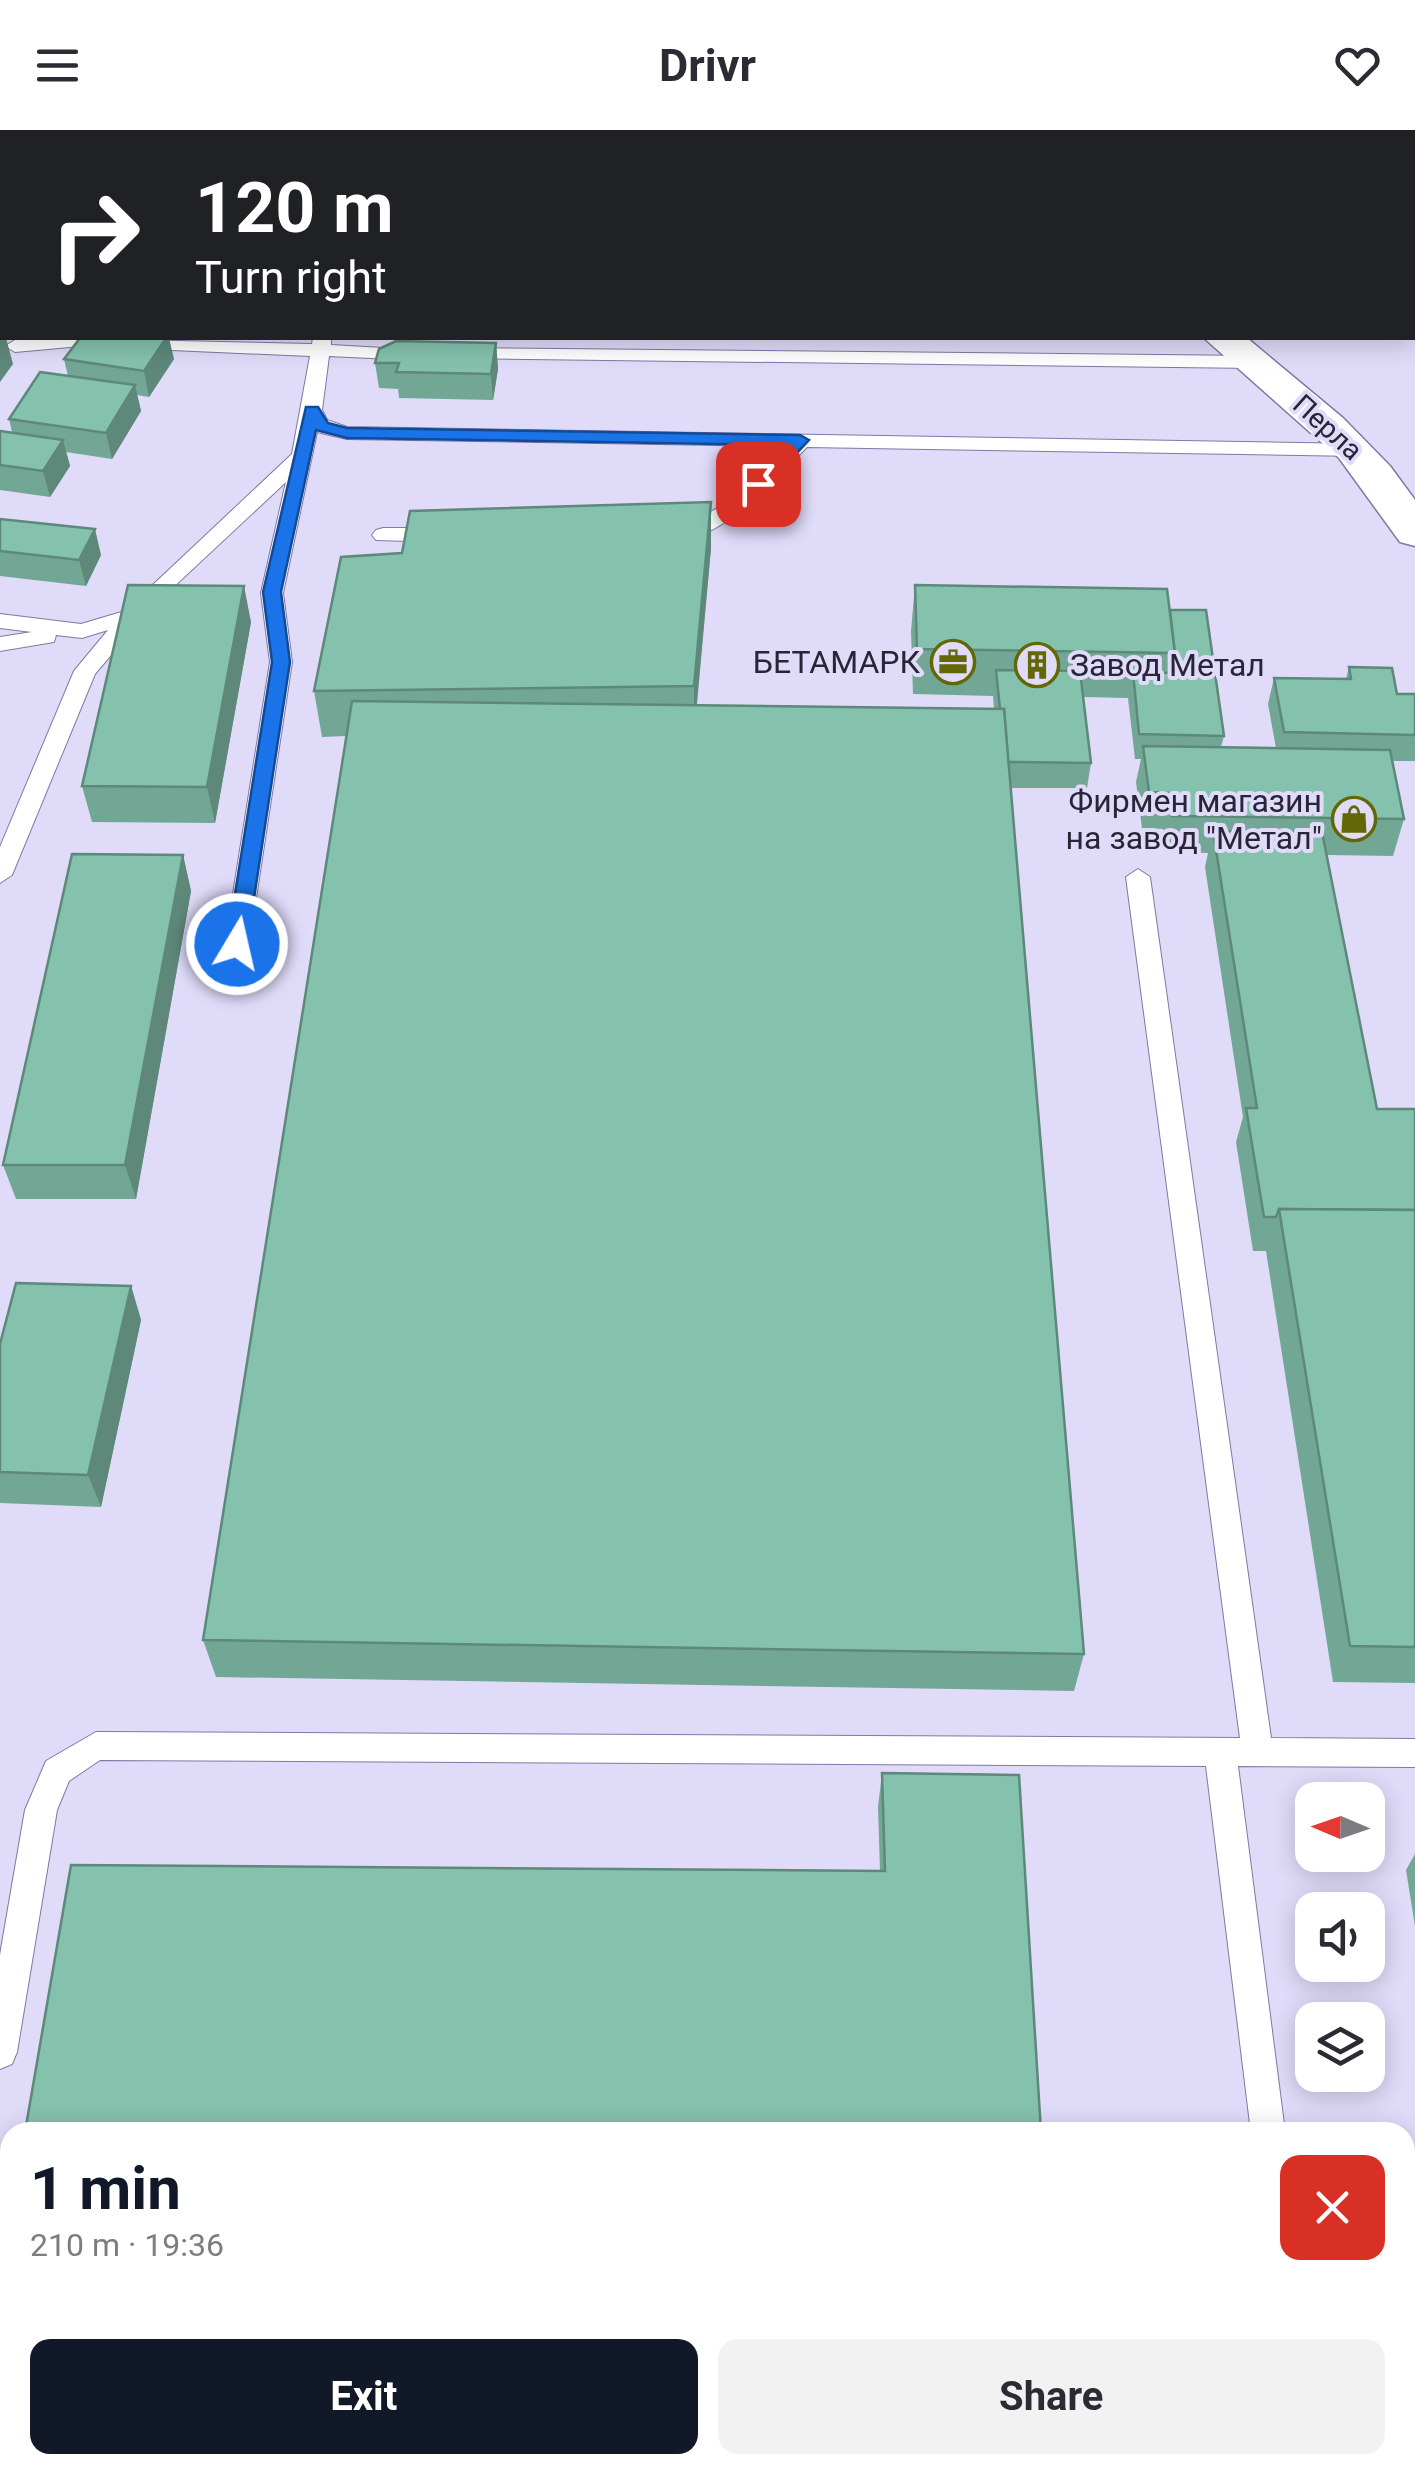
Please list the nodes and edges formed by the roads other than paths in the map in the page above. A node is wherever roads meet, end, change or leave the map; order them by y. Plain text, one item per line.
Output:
1 (321, 345) edge
2 (15, 346) dead end
3 (493, 346) edge
4 (1238, 350) edge
5 (312, 410) junction
6 (800, 440) junction
7 (1357, 450) junction
8 (303, 456) junction
9 (1415, 533) edge
10 (383, 534) dead end
11 (459, 536) edge
12 (648, 538) edge
13 (143, 603) junction
14 (0, 621) edge
15 (82, 631) junction
16 (0, 644) edge
17 (0, 874) edge
18 (1138, 877) dead end
19 (237, 944) dead end
20 (1220, 1752) junction
21 (1258, 1752) junction
22 (1415, 1753) edge
23 (0, 2052) edge
24 (1267, 2122) edge

1 - 2 lane
1 - 3 lane
1 - 5 lane
3 - 4 lane
4 - 7 street, Перла
5 - 6 lane
5 - 8 lane
6 - 7 lane
6 - 12 lane
7 - 9 street, Перла
8 - 13 lane
8 - 19 lane
10 - 11 lane
13 - 15 lane
13 - 17 lane
14 - 15 lane
15 - 16 lane
18 - 21 lane
20 - 21 lane
20 - 23 lane
20 - 24 lane
21 - 22 lane

